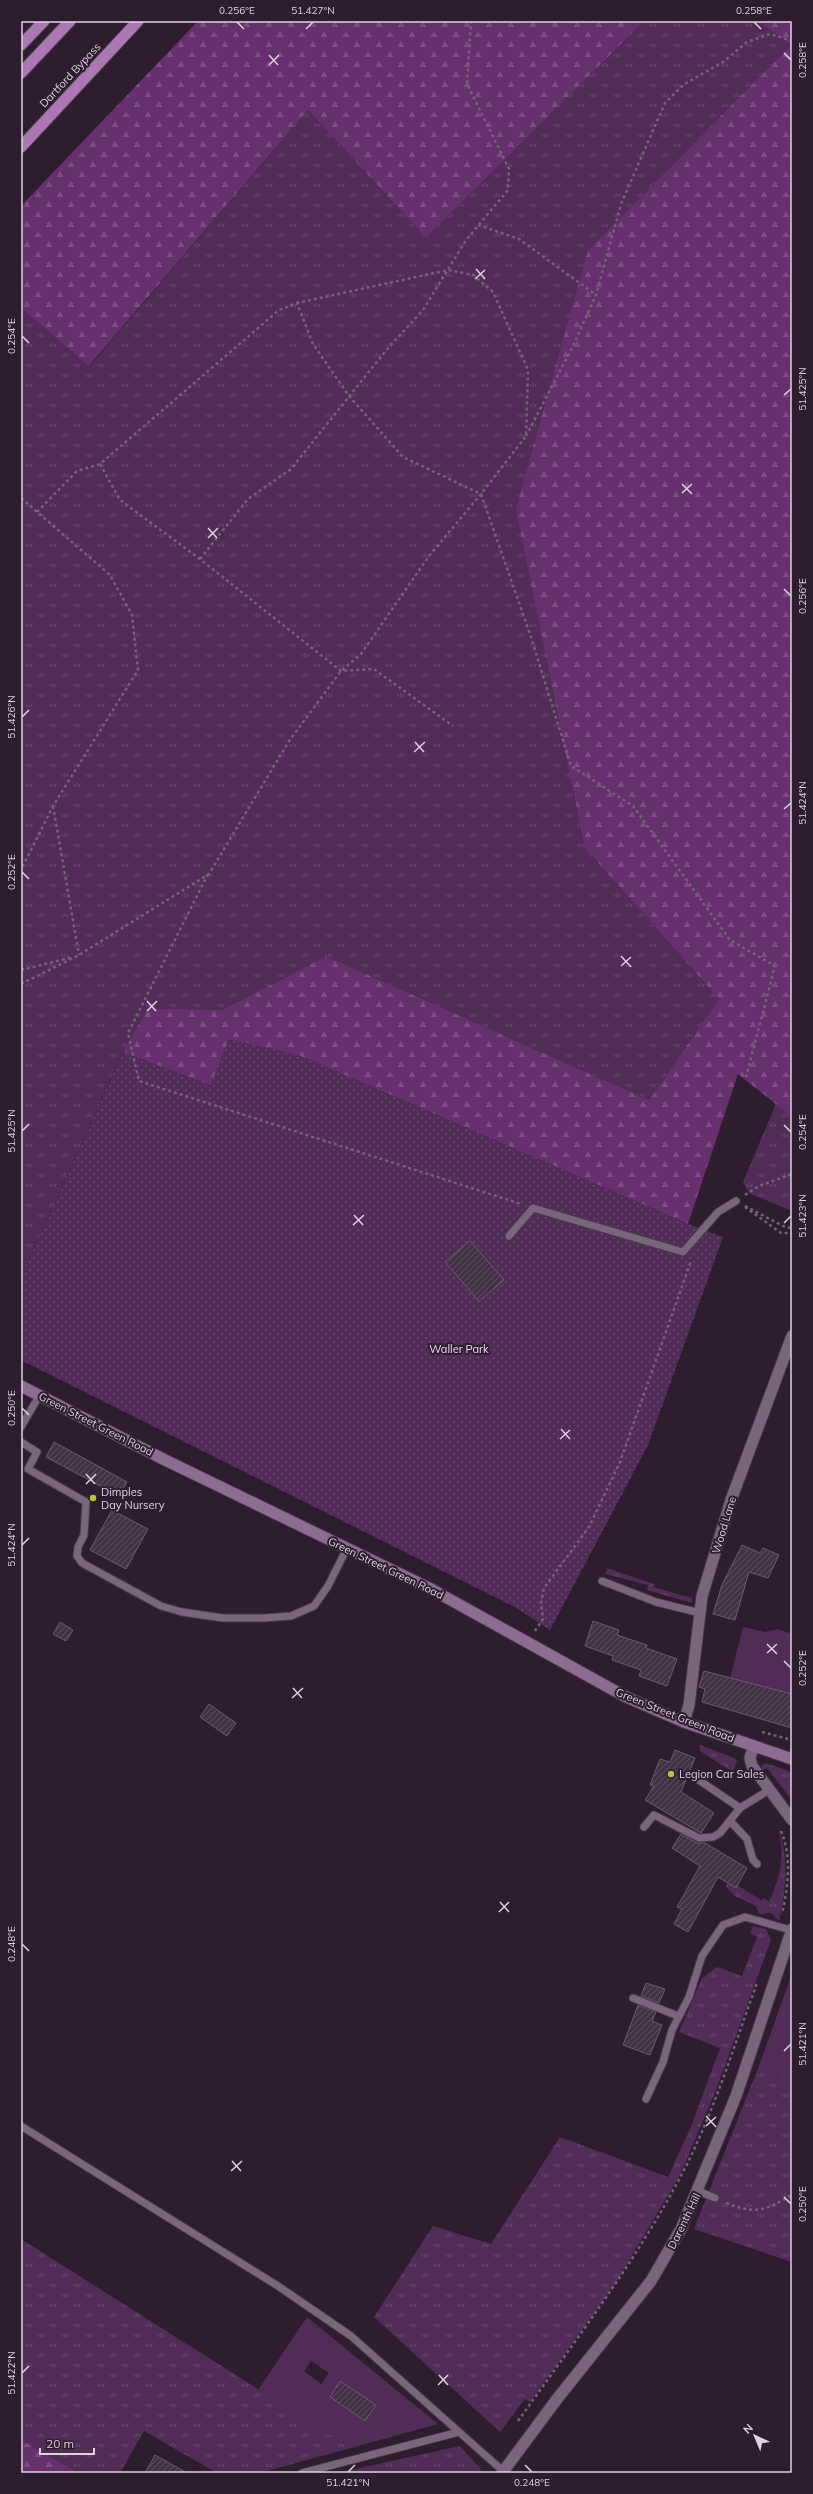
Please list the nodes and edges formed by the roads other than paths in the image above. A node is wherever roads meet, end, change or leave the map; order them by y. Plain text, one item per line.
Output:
1 (44, 21) edge
2 (70, 21) edge
3 (138, 21) edge
4 (21, 45) edge
5 (21, 73) edge
6 (21, 147) edge
7 (736, 1201) road end
8 (508, 1236) dead end
9 (792, 1336) edge
10 (21, 1386) edge
11 (39, 1396) junction
12 (21, 1427) edge
13 (21, 1442) edge
14 (347, 1548) junction
15 (602, 1581) dead end
16 (700, 1612) junction
17 (684, 1722) junction
18 (753, 1747) junction
19 (792, 1759) edge
20 (696, 1778) dead end
21 (769, 1790) junction
22 (740, 1808) junction
23 (792, 1820) edge
24 (730, 1821) junction
25 (644, 1827) dead end
26 (757, 1864) dead end
27 (792, 1929) edge
28 (633, 1998) dead end
29 (678, 2016) junction
30 (646, 2099) dead end
31 (21, 2126) edge
32 (698, 2191) junction
33 (715, 2198) road end
34 (459, 2432) junction
35 (502, 2472) edge
36 (302, 2473) edge

1 - 4 highway
2 - 5 highway
3 - 6 highway, Dartford Bypass
7 - 8 lane
9 - 16 street, Wood Lane
10 - 11 main road, Green Street Green Road
11 - 12 lane
11 - 14 main road, Green Street Green Road
13 - 14 lane
14 - 17 main road, Green Street Green Road
15 - 16 lane
16 - 17 street, Wood Lane
17 - 18 main road, Green Street Green Road
18 - 19 main road, Green Street Green Road
18 - 21 street
20 - 22 lane
21 - 22 lane
21 - 23 street
22 - 24 lane
24 - 25 lane
24 - 26 lane
27 - 29 lane
27 - 32 street, Darenth Hill
28 - 29 lane
29 - 30 lane
31 - 34 lane
32 - 33 lane
32 - 35 street, Darenth Hill
34 - 35 lane
34 - 36 lane

